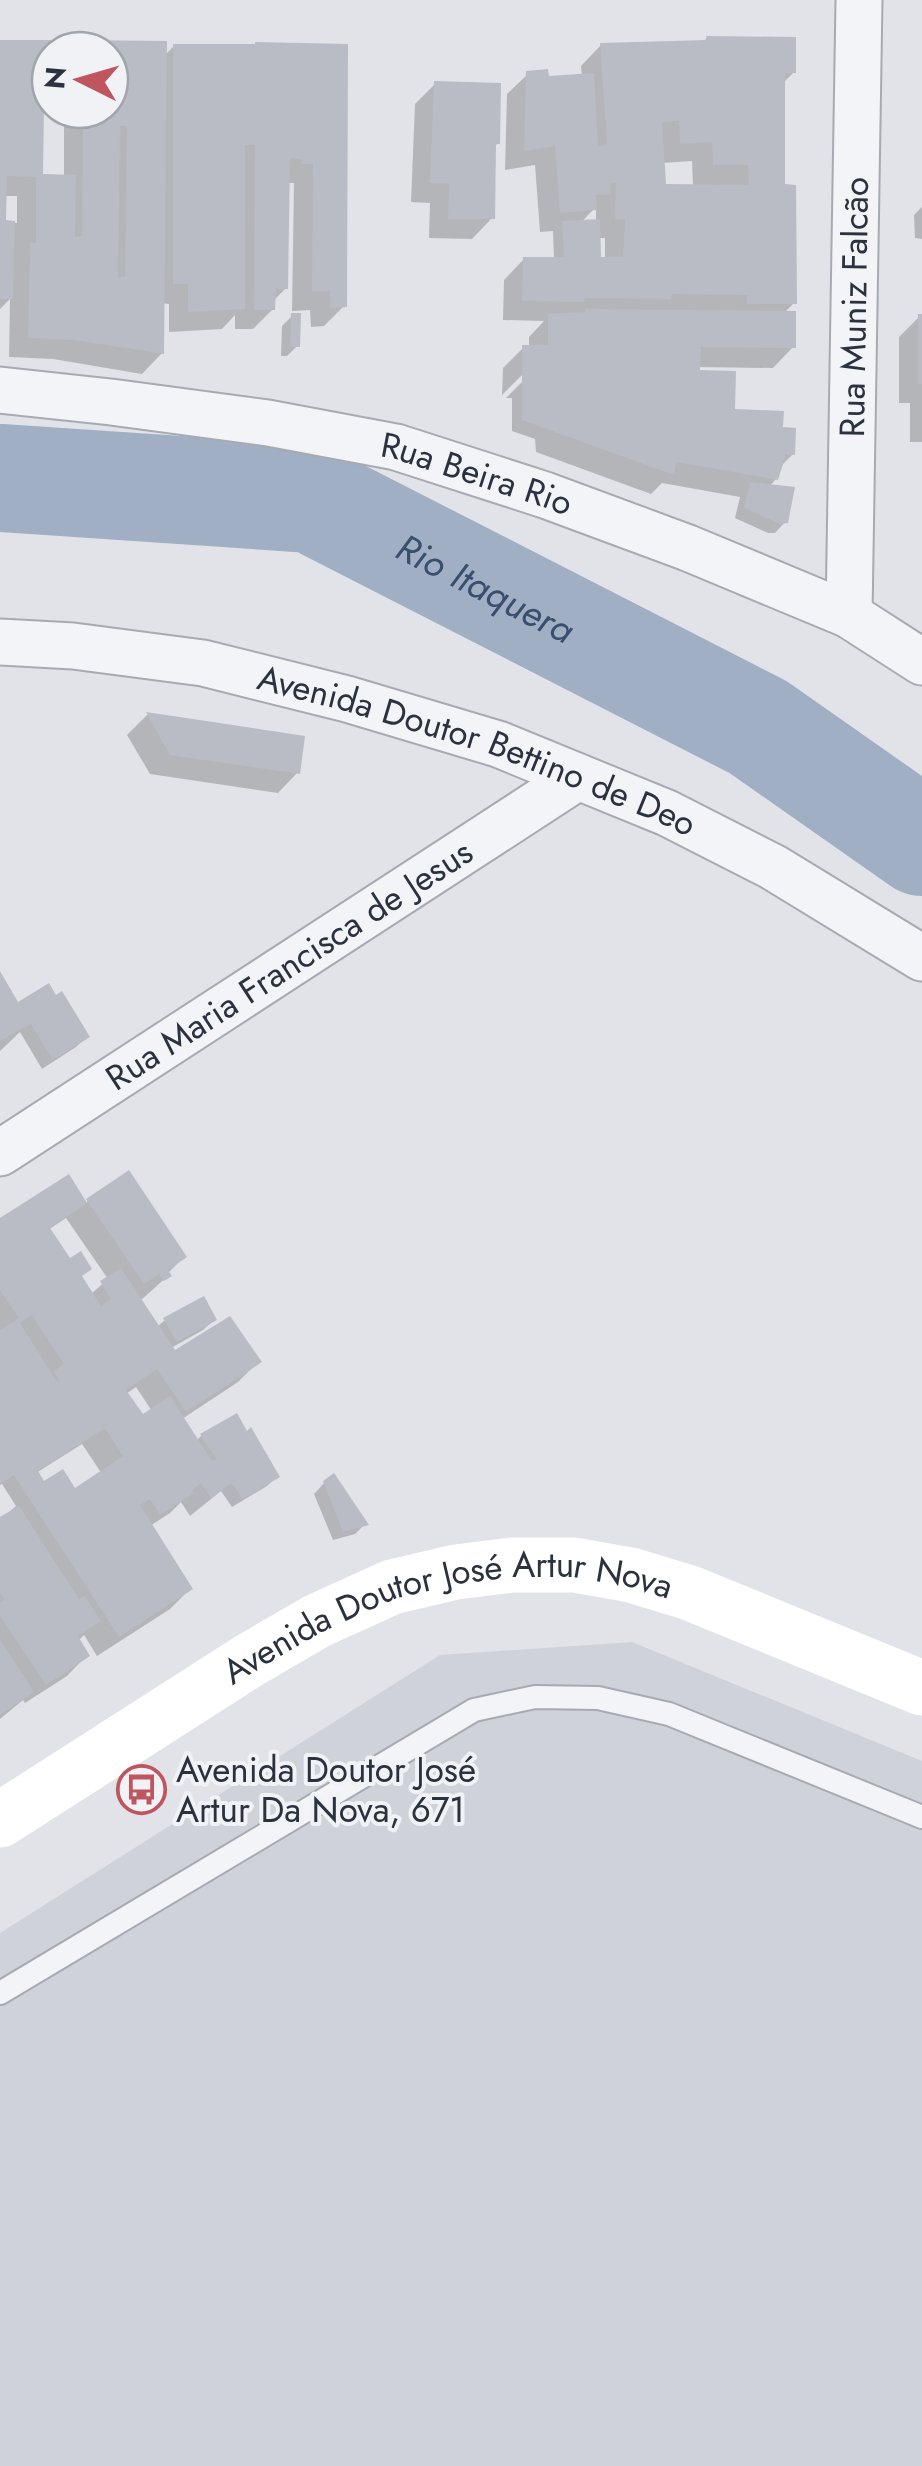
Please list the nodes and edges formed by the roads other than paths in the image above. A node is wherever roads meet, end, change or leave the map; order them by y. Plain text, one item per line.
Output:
1 (859, 0) edge
2 (0, 390) edge
3 (849, 615) junction
4 (0, 642) edge
5 (922, 662) edge
6 (578, 777) junction
7 (922, 958) edge
8 (0, 1153) edge
9 (922, 1688) edge
10 (922, 1817) edge
11 (0, 1820) edge
12 (0, 1993) edge

1 - 3 street, Rua Muniz Falcão
2 - 3 street, Rua Beira Rio
3 - 5 street, Rua Beira Rio
4 - 6 street, Avenida Doutor Bettino de Deo
6 - 7 street, Avenida Doutor Bettino de Deo
6 - 8 street, Rua Maria Francisca de Jesus
9 - 11 main road, Avenida Doutor José Artur Nova
10 - 12 lane

